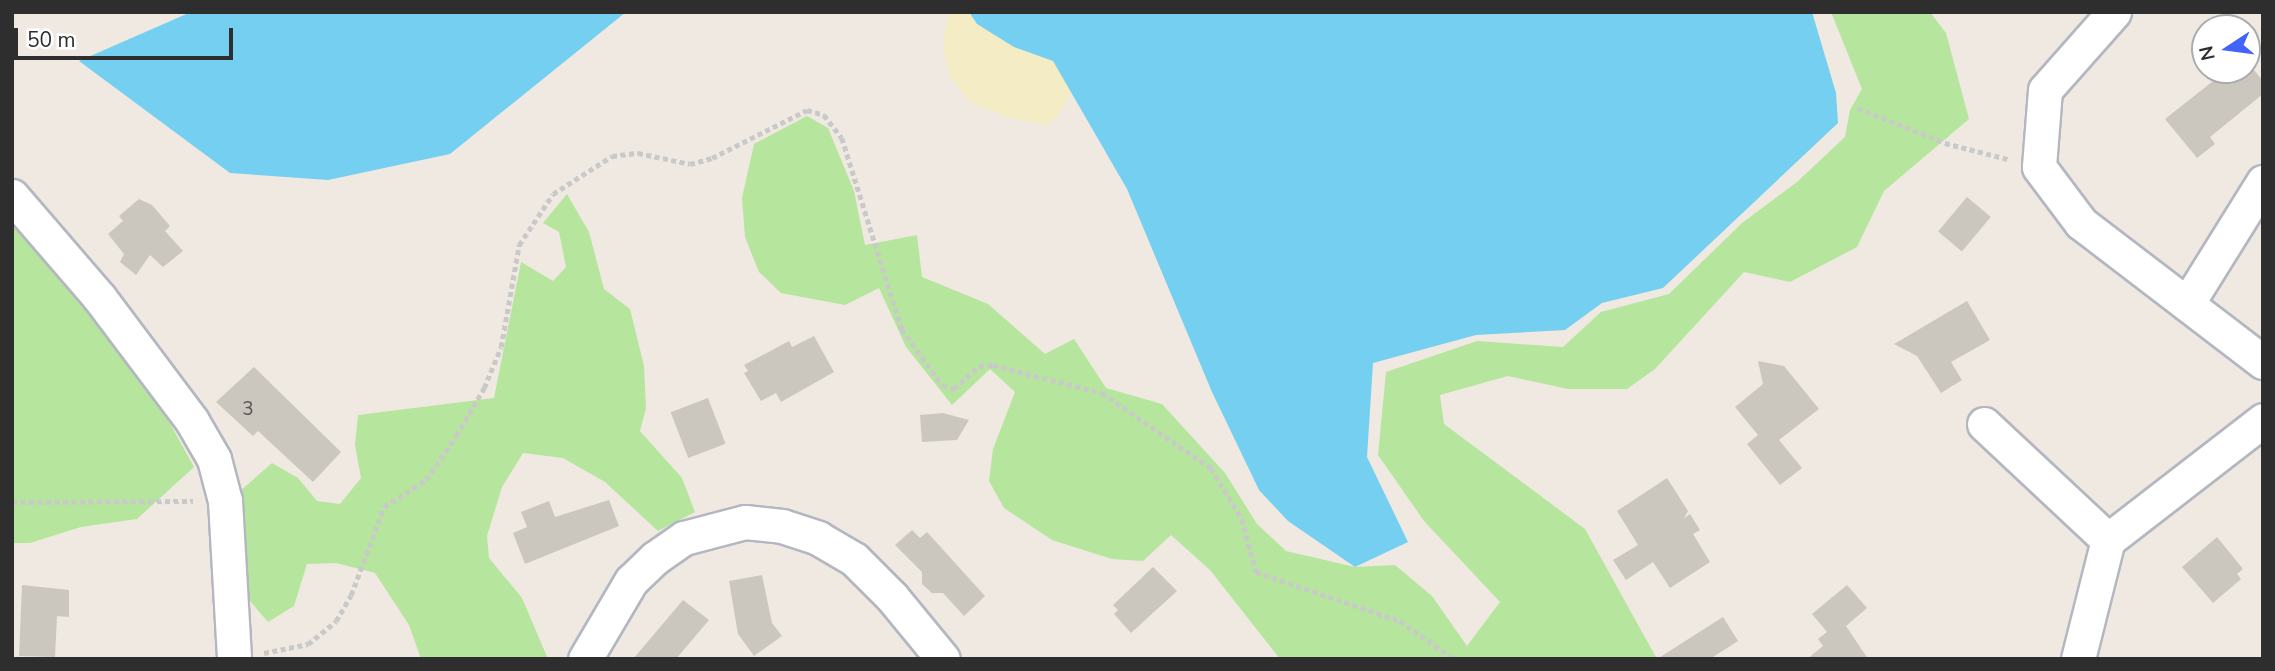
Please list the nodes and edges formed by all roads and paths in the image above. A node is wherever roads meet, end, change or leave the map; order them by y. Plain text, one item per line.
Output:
1 (2113, 12) edge
2 (1858, 108) dead end
3 (2039, 167) junction
4 (2263, 182) edge
5 (12, 196) edge
6 (2187, 304) junction
7 (2263, 362) edge
8 (2263, 421) edge
9 (1984, 424) dead end
10 (225, 501) junction
11 (12, 502) edge
12 (2108, 540) junction
13 (242, 657) edge
14 (585, 659) edge
15 (943, 659) edge
16 (1454, 659) edge
17 (2078, 659) edge

1 - 3 street
2 - 3 path
3 - 6 street
4 - 6 street
5 - 10 street
6 - 7 street
8 - 12 street
9 - 12 street
10 - 11 path
10 - 13 street
12 - 17 street
13 - 16 path
14 - 15 street

